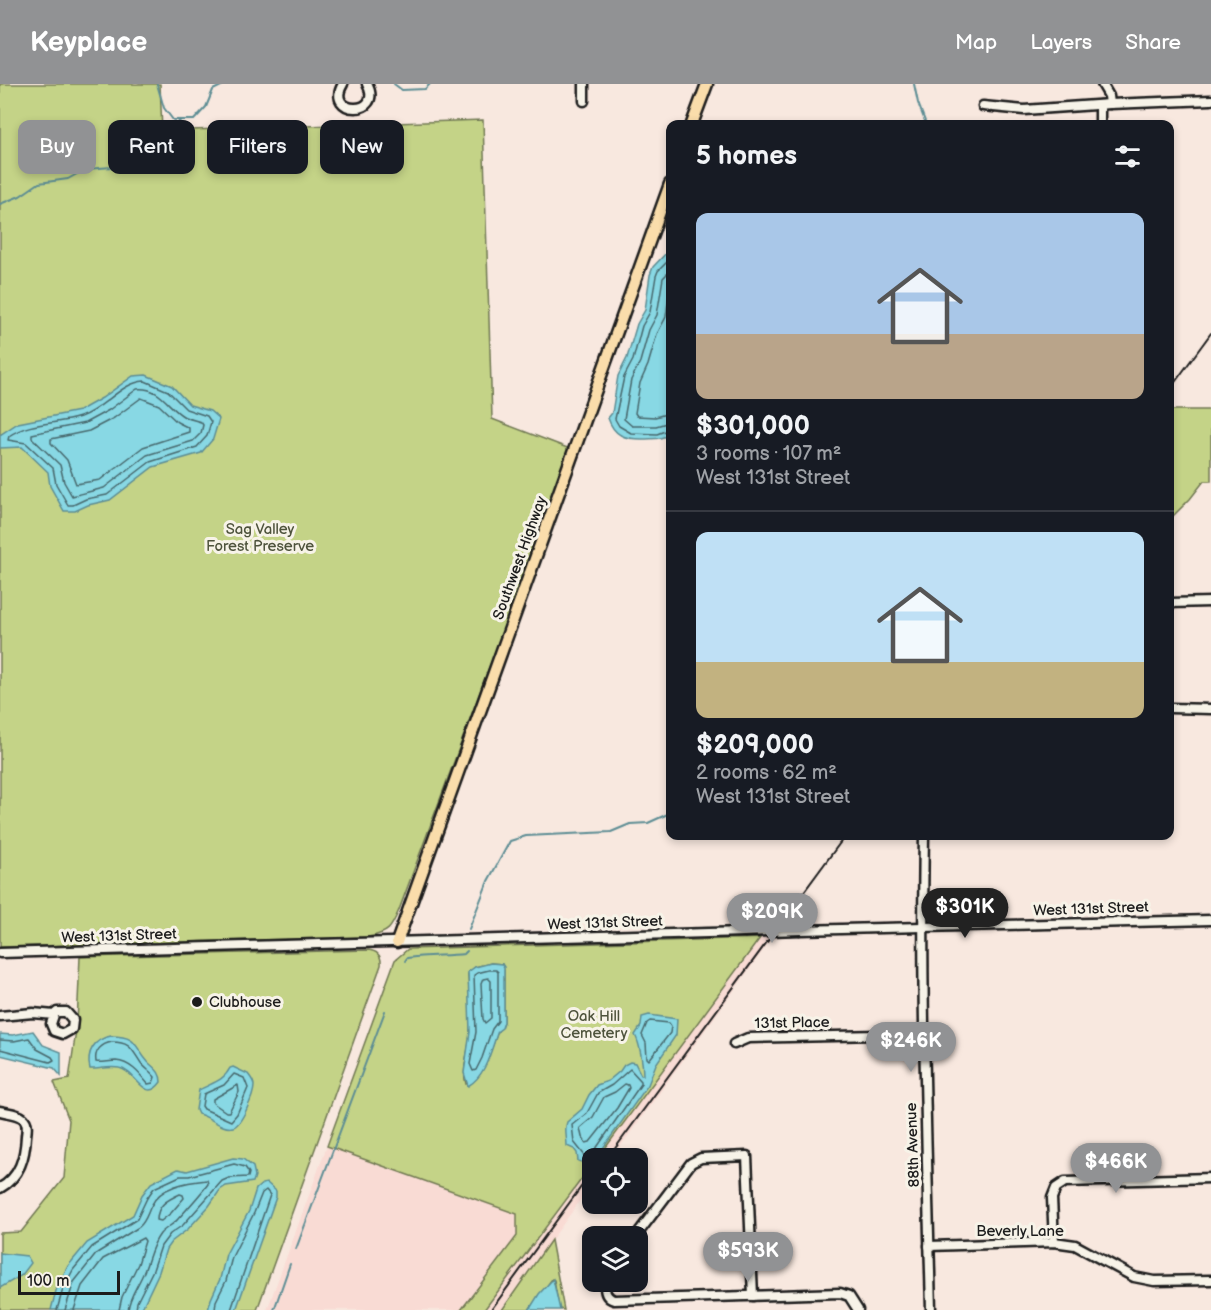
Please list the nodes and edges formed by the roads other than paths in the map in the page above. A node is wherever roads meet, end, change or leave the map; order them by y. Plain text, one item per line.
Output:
1 (343, 84) edge
2 (367, 84) edge
3 (584, 84) edge
4 (707, 84) edge
5 (1102, 84) edge
6 (1211, 100) edge
7 (584, 101) dead end
8 (1110, 104) junction
9 (1100, 105) junction
10 (983, 106) dead end
11 (694, 120) edge
12 (1100, 120) edge
13 (666, 194) edge
14 (1211, 602) edge
15 (1174, 603) edge
16 (1174, 708) edge
17 (1211, 709) edge
18 (924, 840) edge
19 (1211, 920) edge
20 (922, 927) junction
21 (397, 942) junction
22 (0, 953) edge
23 (54, 1015) dead end
24 (0, 1016) edge
25 (924, 1034) junction
26 (734, 1044) dead end
27 (0, 1111) edge
28 (1211, 1178) edge
29 (0, 1188) edge
30 (644, 1226) edge
31 (1054, 1242) junction
32 (929, 1246) junction
33 (1211, 1280) edge
34 (605, 1292) edge
35 (753, 1296) junction
36 (858, 1310) edge
37 (931, 1310) edge

1 - 2 street
3 - 7 street
4 - 11 main road
5 - 8 street
6 - 8 street
8 - 9 street
9 - 10 street
9 - 12 street
13 - 21 main road, Southwest Highway
14 - 15 street
16 - 17 street
18 - 20 street, 88th Avenue
19 - 20 street, West 131st Street
20 - 21 street, West 131st Street, bridge
20 - 25 street, 88th Avenue
21 - 22 street, West 131st Street
23 - 24 street
25 - 26 street, 131st Place
25 - 32 street, 88th Avenue
27 - 29 street
28 - 31 street
30 - 35 street
31 - 32 street, Beverly Lane
31 - 33 street, Beverly Lane
32 - 37 street, 88th Avenue
34 - 35 street
35 - 36 street

